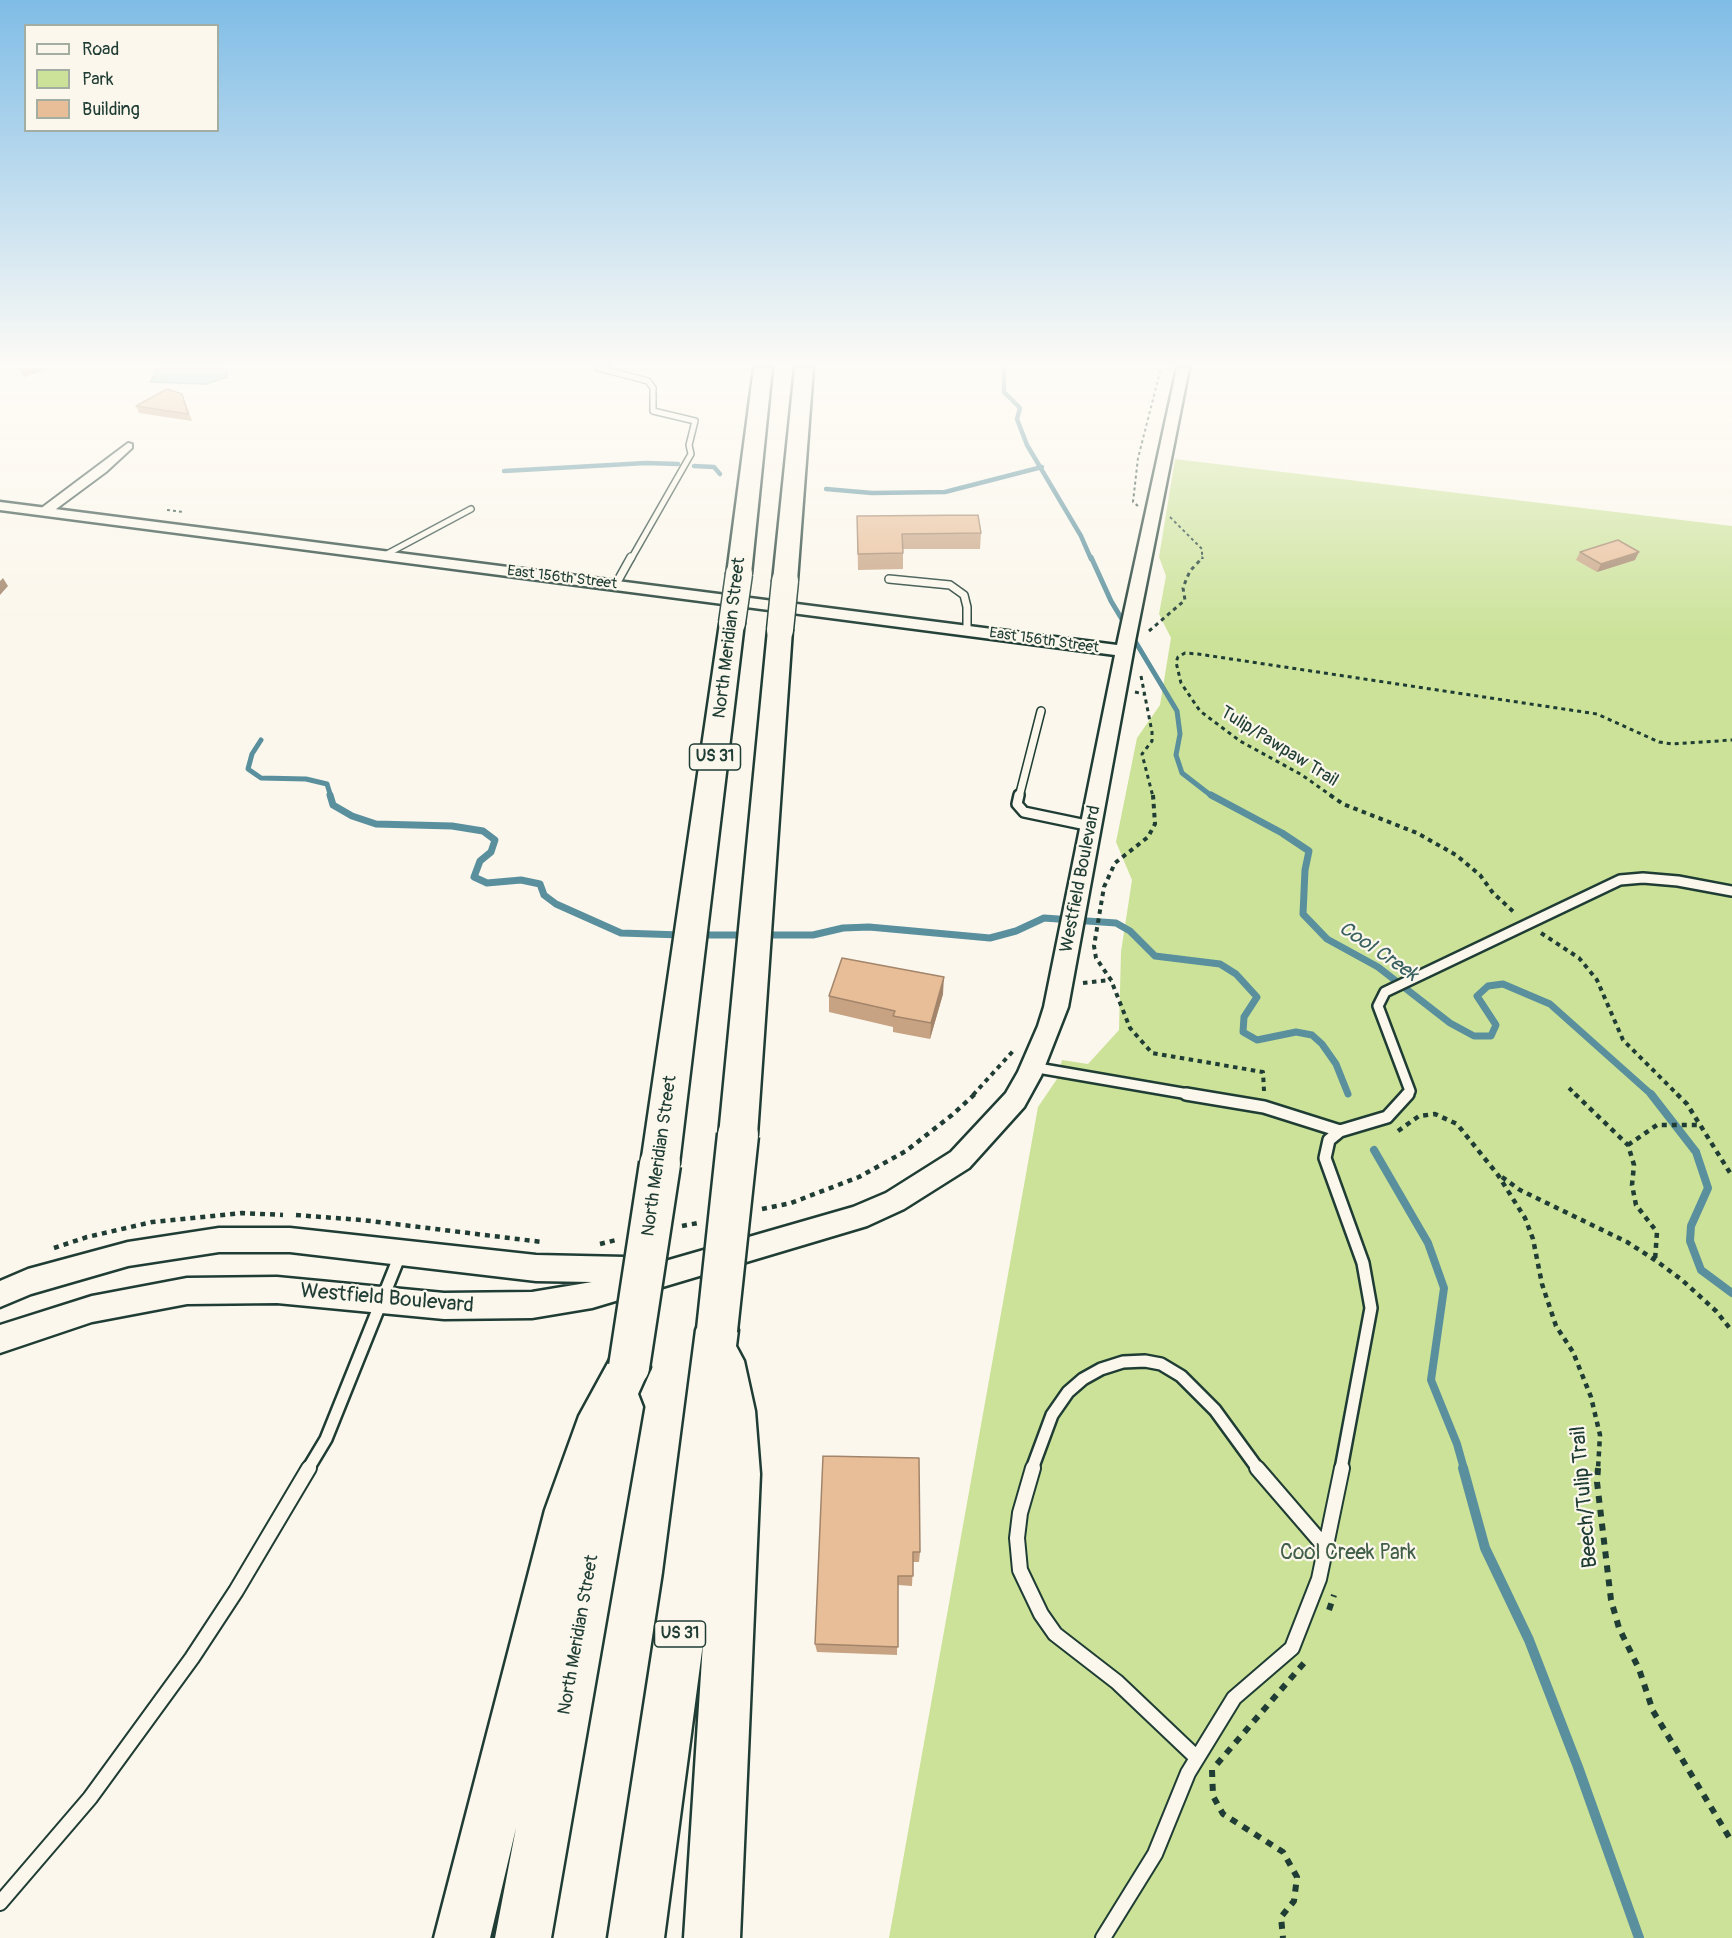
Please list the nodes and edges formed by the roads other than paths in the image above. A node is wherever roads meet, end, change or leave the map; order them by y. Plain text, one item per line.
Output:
1 (115, 458) edge
2 (688, 458) edge
3 (753, 458) edge
4 (796, 458) edge
5 (1164, 458) edge
6 (0, 506) edge
7 (471, 509) dead end
8 (44, 512) junction
9 (385, 555) junction
10 (889, 579) dead end
11 (616, 584) junction
12 (967, 631) junction
13 (1125, 646) junction
14 (1041, 711) dead end
15 (1091, 826) junction
16 (1732, 891) edge
17 (1032, 1067) junction
18 (1340, 1131) junction
19 (772, 1242) junction
20 (401, 1252) junction
21 (0, 1294) edge
22 (382, 1300) junction
23 (717, 1330) junction
24 (0, 1339) edge
25 (629, 1367) junction
26 (1326, 1548) junction
27 (1197, 1758) junction
28 (0, 1903) edge
29 (462, 1938) edge
30 (524, 1938) edge
31 (636, 1938) edge
32 (712, 1938) edge
33 (1103, 1938) edge

1 - 8 street
2 - 11 lane
3 - 25 highway, North Meridian Street / US 31, bridge
4 - 23 highway, US 31, bridge
5 - 13 street, Westfield Boulevard
6 - 8 street, East 156th Street
7 - 9 lane
8 - 9 street, East 156th Street
9 - 11 street, East 156th Street
10 - 12 lane
11 - 12 street, East 156th Street
12 - 13 street, East 156th Street
13 - 15 street, Westfield Boulevard
14 - 15 lane
15 - 17 street, Westfield Boulevard
16 - 18 lane
17 - 18 lane
17 - 19 street, Westfield Boulevard
18 - 26 lane
19 - 20 street, Westfield Boulevard
19 - 22 street, Westfield Boulevard
20 - 21 street, Westfield Boulevard
20 - 22 lane
22 - 24 street, Westfield Boulevard
22 - 28 lane
23 - 31 highway, US 31
23 - 32 highway
25 - 29 highway
25 - 30 highway, North Meridian Street / US 31
26 - 27 lane
26 - 27 lane
27 - 33 lane

